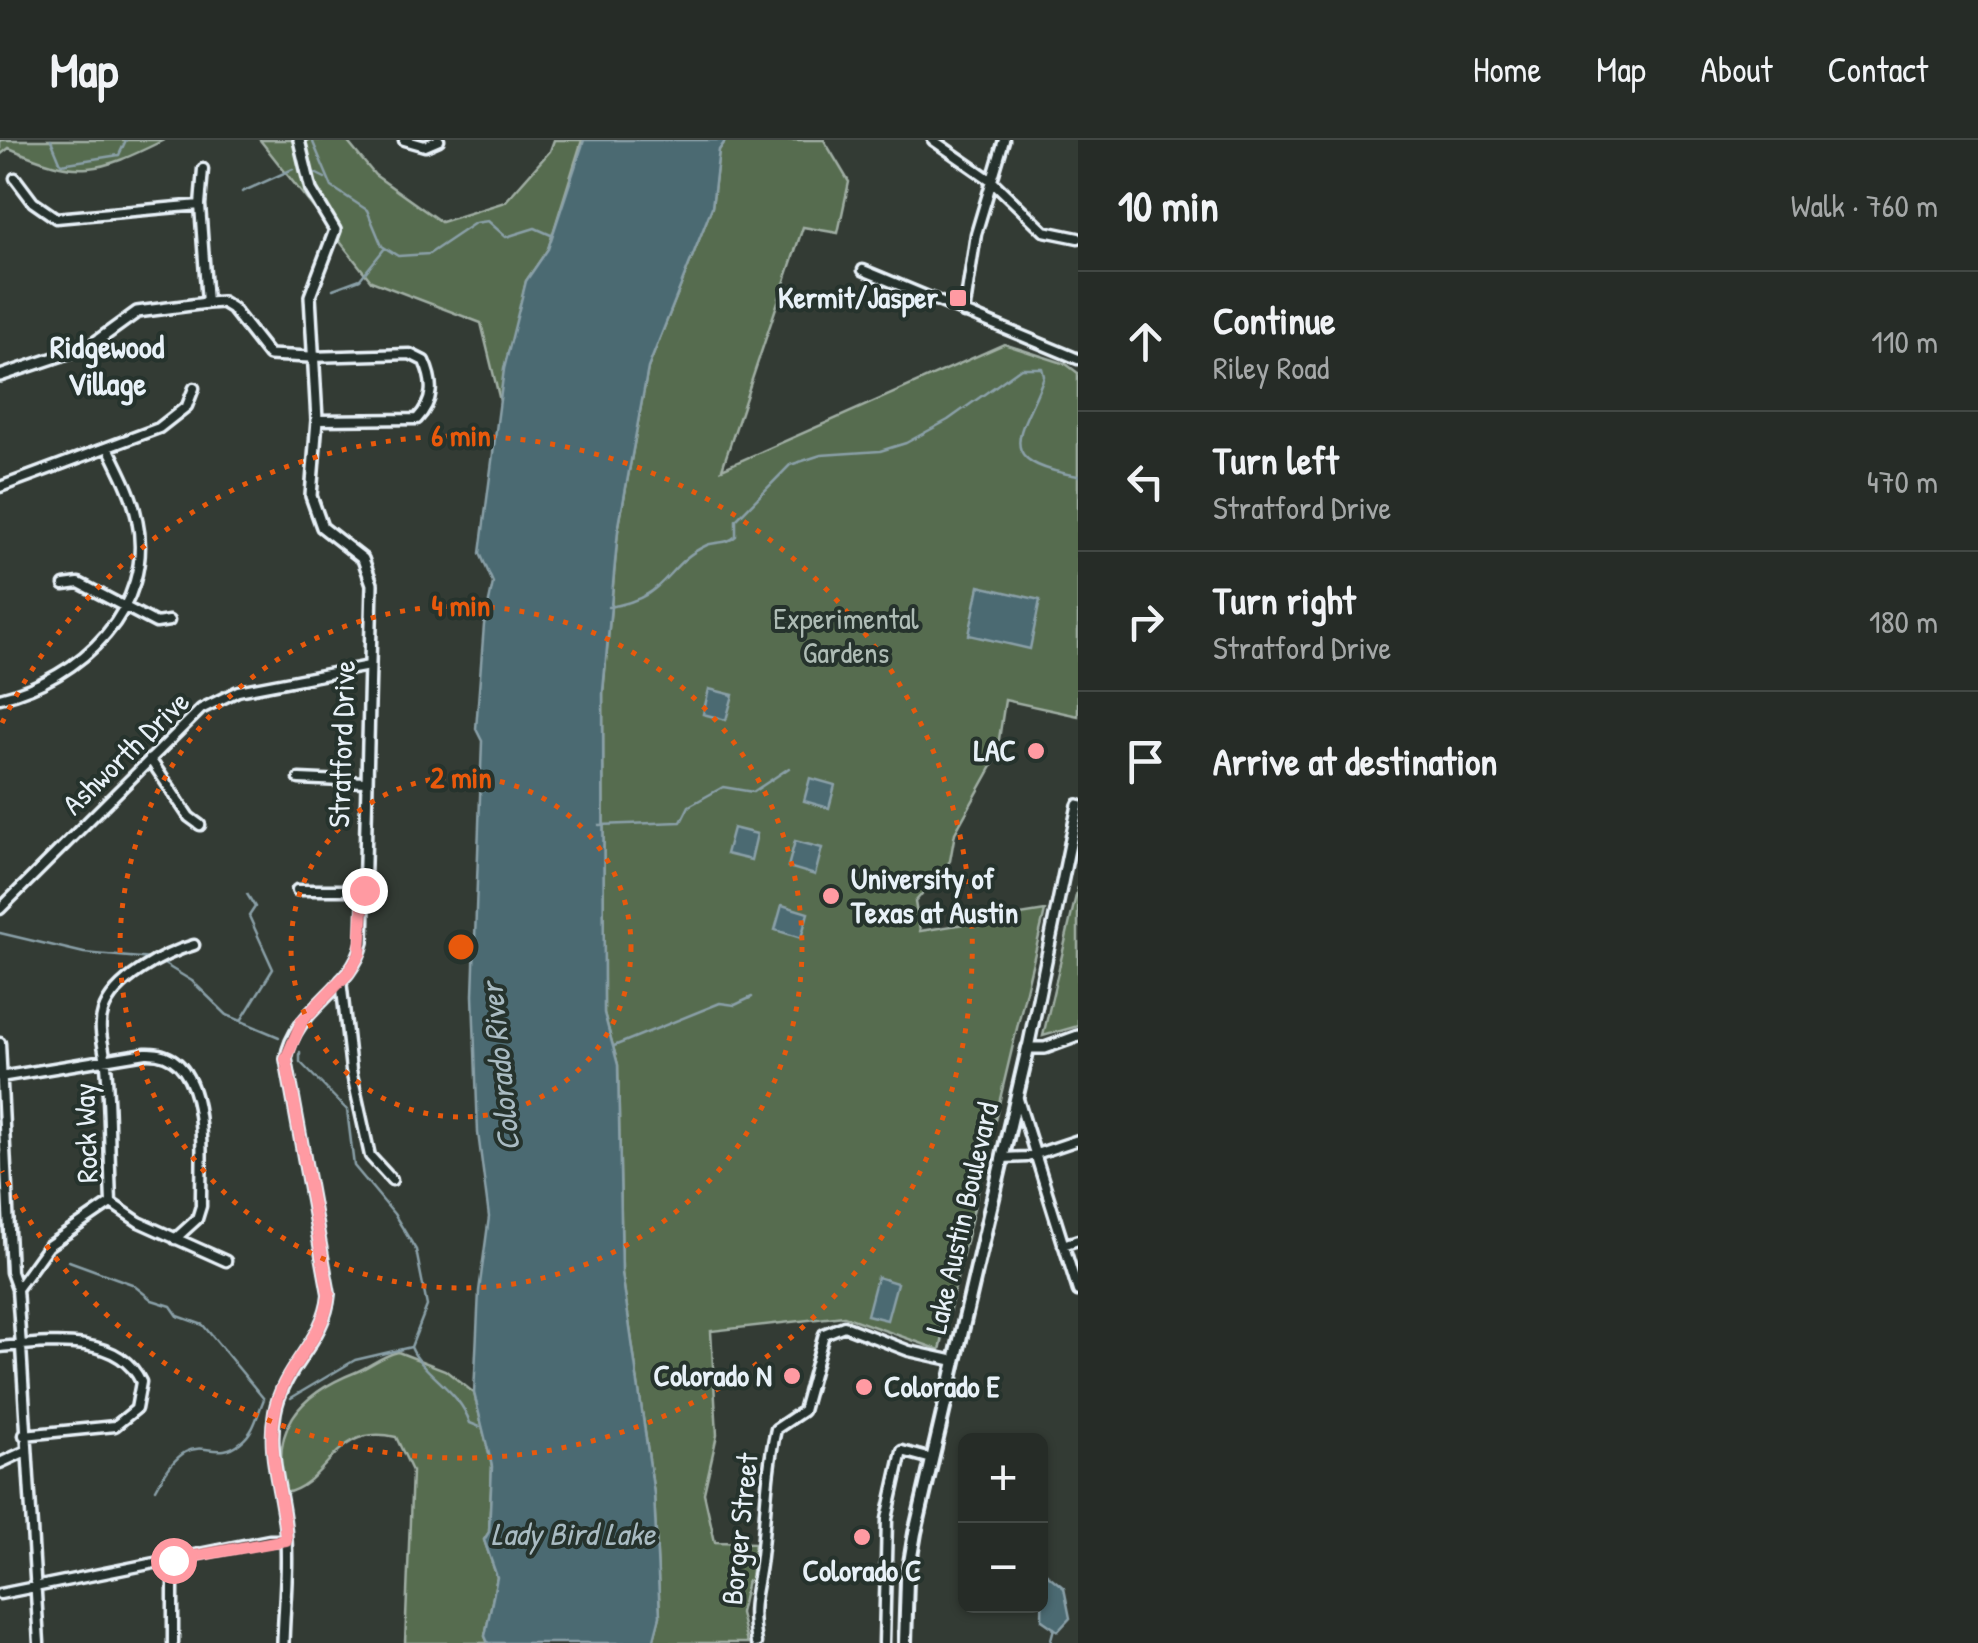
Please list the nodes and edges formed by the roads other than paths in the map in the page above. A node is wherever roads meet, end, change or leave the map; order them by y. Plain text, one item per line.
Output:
1 (298, 140) edge
2 (404, 140) edge
3 (440, 140) edge
4 (933, 140) edge
5 (1004, 140) edge
6 (203, 169) dead end
7 (15, 178) dead end
8 (992, 181) junction
9 (200, 205) junction
10 (1078, 238) edge
11 (863, 270) dead end
12 (206, 303) junction
13 (964, 313) junction
14 (310, 357) junction
15 (1078, 359) edge
16 (0, 376) edge
17 (194, 388) dead end
18 (317, 420) junction
19 (108, 447) junction
20 (0, 486) edge
21 (64, 585) dead end
22 (126, 606) junction
23 (169, 621) dead end
24 (369, 666) junction
25 (0, 698) edge
26 (150, 759) junction
27 (298, 779) dead end
28 (366, 782) junction
29 (1078, 806) edge
30 (200, 825) dead end
31 (298, 890) dead end
32 (364, 890) junction
33 (0, 909) edge
34 (194, 945) dead end
35 (341, 980) junction
36 (1078, 1036) edge
37 (0, 1043) edge
38 (1028, 1048) junction
39 (106, 1062) junction
40 (2, 1076) edge
41 (1016, 1094) junction
42 (1078, 1140) edge
43 (1034, 1154) junction
44 (1002, 1158) junction
45 (392, 1180) dead end
46 (111, 1203) junction
47 (175, 1239) junction
48 (1078, 1240) edge
49 (1063, 1245) junction
50 (226, 1262) dead end
51 (17, 1289) junction
52 (1078, 1291) edge
53 (0, 1347) edge
54 (22, 1347) junction
55 (955, 1361) junction
56 (24, 1435) junction
57 (26, 1452) junction
58 (932, 1459) junction
59 (0, 1463) edge
60 (286, 1540) junction
61 (173, 1560) junction
62 (35, 1587) junction
63 (0, 1594) edge
64 (39, 1643) edge
65 (173, 1643) edge
66 (284, 1643) edge
67 (756, 1643) edge
68 (884, 1643) edge
69 (905, 1643) edge

1 - 14 street, Stratford Drive
2 - 3 street
4 - 8 street
5 - 8 street
6 - 9 street
7 - 9 street
8 - 10 street
8 - 13 street
9 - 12 street
11 - 13 street
12 - 14 street
12 - 16 street
13 - 15 street
14 - 18 street, Stratford Drive
14 - 18 street
17 - 19 street
18 - 24 street, Stratford Drive
19 - 20 street
19 - 22 street
21 - 22 street
22 - 23 street
22 - 25 street
24 - 26 street, Ashworth Drive
24 - 28 street, Stratford Drive
26 - 30 street
26 - 33 street, Ashworth Drive
27 - 28 street
28 - 32 street, Stratford Drive
29 - 38 street, Lake Austin Boulevard
31 - 32 street
32 - 35 street, Stratford Drive
34 - 39 street, Rock Way
35 - 45 street
35 - 60 street, Stratford Drive
36 - 38 street
37 - 40 street
38 - 41 main road, Lake Austin Boulevard
39 - 40 street
39 - 46 street, Rock Way
39 - 47 street
40 - 51 street
41 - 43 street
41 - 44 main road, Lake Austin Boulevard
42 - 43 street
43 - 44 street
43 - 49 street
44 - 55 main road, Lake Austin Boulevard
46 - 47 street
46 - 51 street
47 - 50 street
48 - 49 street
49 - 52 street
51 - 54 street
53 - 54 street
54 - 56 street
54 - 56 street
55 - 58 main road, Lake Austin Boulevard
55 - 67 street, Borger Street
56 - 57 street
57 - 59 street
57 - 62 street
58 - 68 street
58 - 69 main road, Lake Austin Boulevard
60 - 61 street
60 - 66 street, Stratford Drive
61 - 62 street
61 - 65 street
62 - 63 street
62 - 64 street

